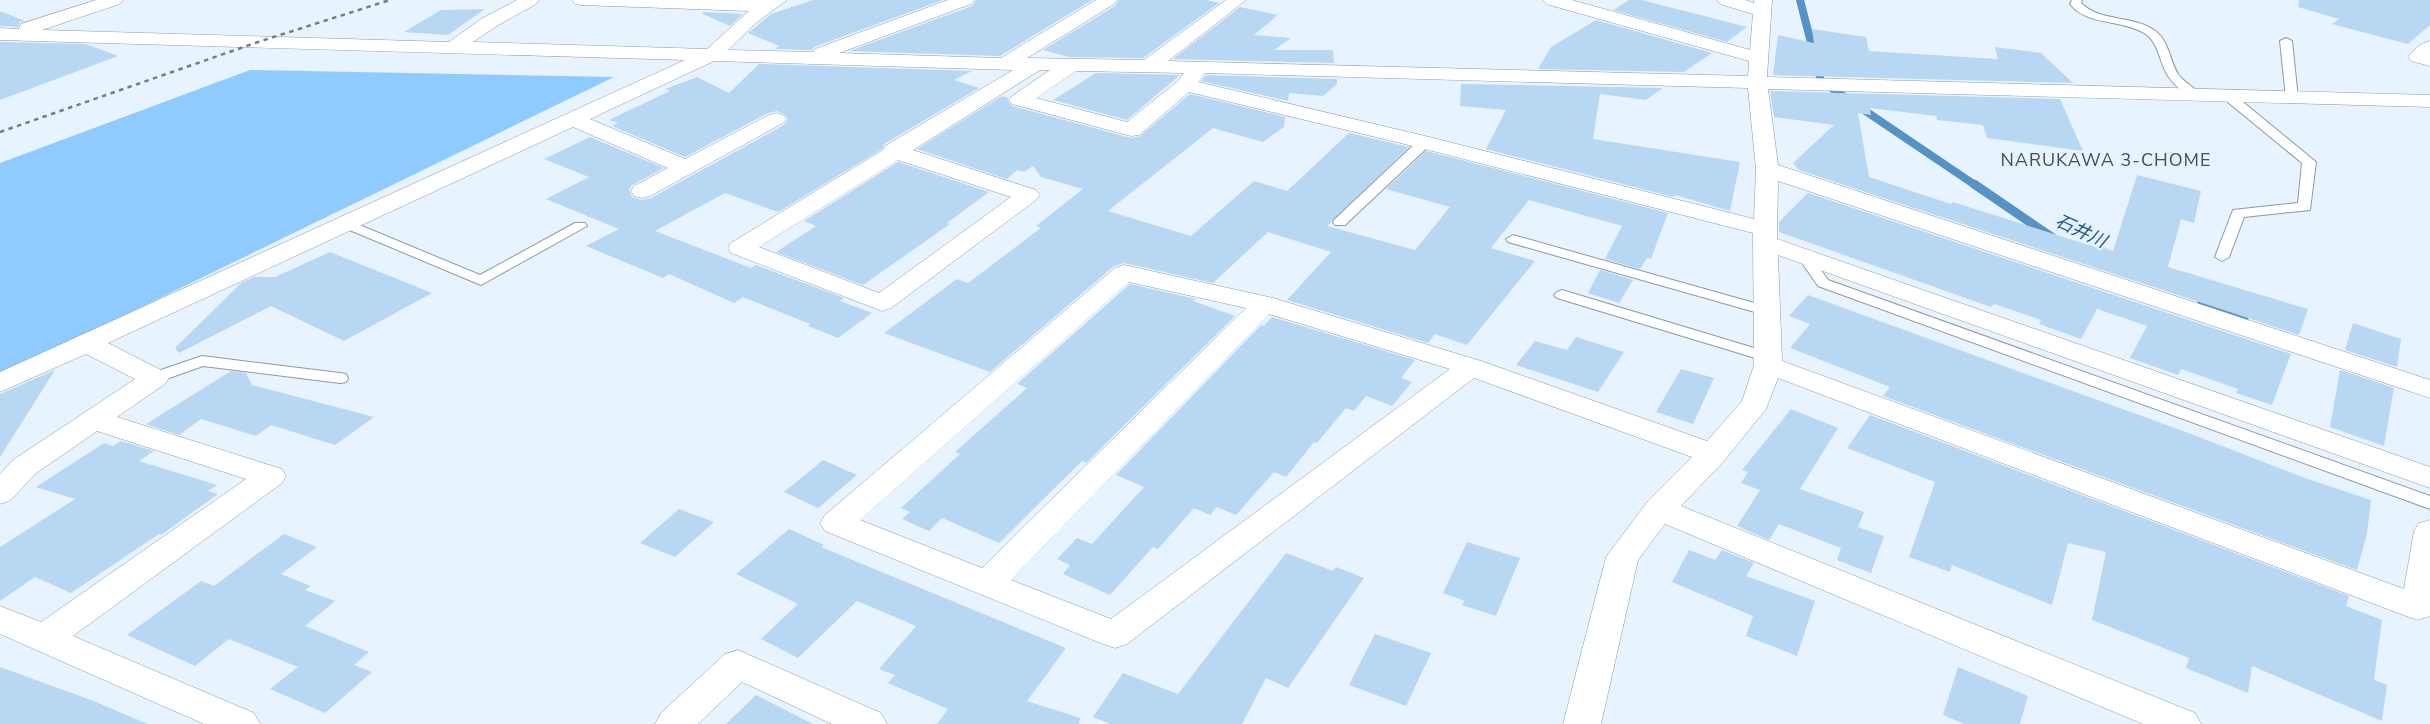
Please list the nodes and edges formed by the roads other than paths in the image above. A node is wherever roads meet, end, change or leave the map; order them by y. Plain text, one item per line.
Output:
1 (114, 0) edge
2 (530, 0) edge
3 (581, 0) edge
4 (964, 0) edge
5 (1108, 0) edge
6 (1237, 0) edge
7 (1552, 0) edge
8 (1726, 0) edge
9 (2077, 0) edge
10 (772, 3) edge
11 (1763, 6) edge
12 (3, 35) edge
13 (2286, 41) dead end
14 (454, 47) junction
15 (2430, 47) edge
16 (712, 55) junction
17 (809, 58) junction
18 (2430, 60) edge
19 (1005, 64) junction
20 (1035, 65) junction
21 (1072, 65) junction
22 (1148, 66) junction
23 (1198, 68) junction
24 (1758, 70) junction
25 (1186, 85) junction
26 (2194, 95) junction
27 (2228, 96) junction
28 (2292, 98) junction
29 (2430, 102) edge
30 (776, 119) dead end
31 (574, 120) junction
32 (1425, 142) junction
33 (893, 151) junction
34 (684, 167) junction
35 (1767, 170) junction
36 (642, 191) dead end
37 (1340, 222) dead end
38 (345, 223) junction
39 (580, 226) dead end
40 (1765, 236) junction
41 (1512, 240) dead end
42 (2222, 257) dead end
43 (1562, 295) dead end
44 (1264, 304) junction
45 (1767, 311) junction
46 (86, 343) junction
47 (1768, 361) junction
48 (2071, 362) junction
49 (1471, 367) junction
50 (155, 378) junction
51 (340, 378) dead end
52 (0, 383) edge
53 (2430, 389) edge
54 (94, 420) junction
55 (1712, 454) junction
56 (2430, 478) edge
57 (0, 493) edge
58 (2430, 502) edge
59 (1659, 509) junction
60 (2430, 531) edge
61 (987, 584) junction
62 (0, 620) edge
63 (45, 638) junction
64 (241, 724) edge
65 (674, 724) edge
66 (868, 724) edge
67 (1582, 724) edge
68 (2182, 724) edge

1 - 12 street
2 - 14 street
3 - 10 street
4 - 17 street
5 - 19 street
6 - 22 street
7 - 24 street
8 - 11 street
9 - 26 lane
10 - 16 street
11 - 24 street
12 - 14 street
13 - 28 lane
14 - 16 street
15 - 18 street
16 - 17 street
16 - 31 street
17 - 19 street
19 - 20 street
20 - 21 street
20 - 33 street
21 - 22 street
21 - 25 street
22 - 23 street
23 - 24 street
23 - 25 street
24 - 26 street
24 - 35 street
25 - 32 street
26 - 27 street
27 - 28 street
27 - 42 lane
28 - 29 street
30 - 34 street
31 - 34 street
31 - 38 street
32 - 37 lane
32 - 40 street
33 - 33 street
34 - 36 street
35 - 40 street
35 - 53 street
38 - 39 lane
38 - 46 street
40 - 45 street
40 - 48 street
41 - 45 lane
43 - 47 lane
44 - 49 street
44 - 61 street
44 - 61 street
45 - 47 street
46 - 50 street
46 - 52 street
47 - 55 street
47 - 60 street
48 - 56 street
48 - 58 lane
49 - 55 street
49 - 61 street
50 - 51 lane
50 - 54 street
54 - 57 street
54 - 63 street
55 - 59 street
59 - 67 street
59 - 68 street
62 - 63 street
63 - 64 street
65 - 66 street

